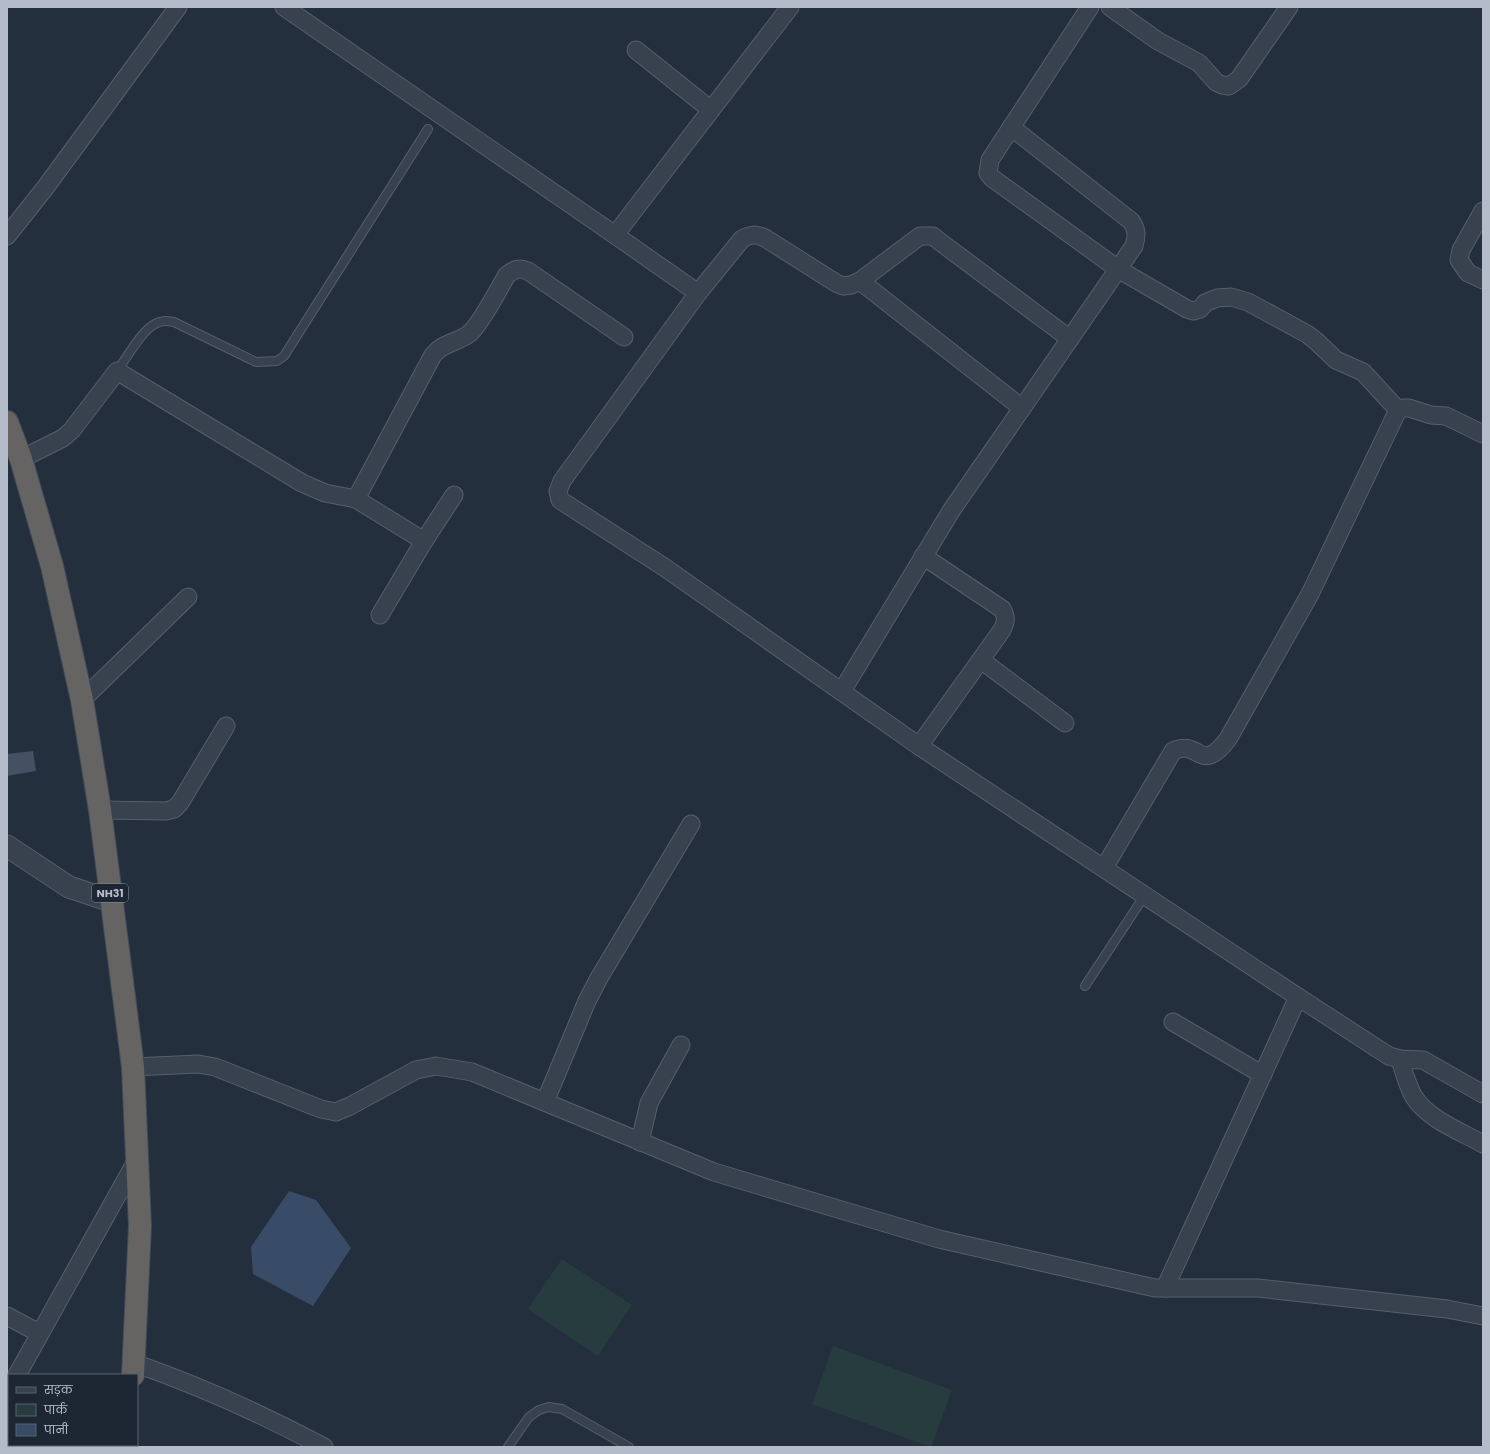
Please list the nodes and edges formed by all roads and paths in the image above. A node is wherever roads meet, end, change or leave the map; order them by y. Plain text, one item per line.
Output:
1 (178, 7) edge
2 (284, 7) edge
3 (790, 7) edge
4 (1090, 7) edge
5 (1110, 7) edge
6 (1289, 7) edge
7 (636, 50) dead end
8 (711, 110) junction
9 (1011, 127) junction
10 (428, 129) dead end
11 (1483, 211) edge
12 (615, 234) junction
13 (7, 236) edge
14 (1118, 269) junction
15 (1483, 280) edge
16 (860, 281) junction
17 (698, 293) junction
18 (624, 337) dead end
19 (1070, 339) junction
20 (117, 371) junction
21 (1022, 408) junction
22 (1398, 410) junction
23 (7, 422) edge
24 (1483, 434) edge
25 (21, 459) junction
26 (454, 495) dead end
27 (356, 499) junction
28 (424, 541) junction
29 (923, 556) junction
30 (188, 597) dead end
31 (380, 616) dead end
32 (981, 660) junction
33 (842, 691) junction
34 (82, 700) junction
35 (1065, 723) dead end
36 (226, 726) dead end
37 (919, 746) junction
38 (100, 810) junction
39 (691, 824) dead end
40 (7, 846) edge
41 (1104, 868) junction
42 (1145, 895) junction
43 (111, 901) junction
44 (1085, 986) dead end
45 (1298, 996) junction
46 (1173, 1022) dead end
47 (681, 1045) dead end
48 (1400, 1059) junction
49 (133, 1067) junction
50 (1262, 1075) junction
51 (1483, 1094) edge
52 (545, 1102) junction
53 (640, 1142) junction
54 (1483, 1144) edge
55 (138, 1158) junction
56 (1165, 1288) junction
57 (7, 1316) edge
58 (1483, 1316) edge
59 (39, 1333) junction
60 (134, 1369) edge
61 (18, 1374) edge
62 (324, 1447) edge
63 (508, 1447) edge
64 (629, 1447) edge

1 - 13 street
2 - 12 street
3 - 8 street
4 - 9 street
5 - 6 street
7 - 8 street
8 - 12 street
9 - 14 street
9 - 14 street
10 - 20 lane
11 - 15 street
12 - 17 street
14 - 19 street
14 - 22 street
16 - 17 street
16 - 19 street
16 - 21 street
17 - 33 street
18 - 27 street
19 - 21 street
20 - 25 street
20 - 27 street
21 - 29 street
22 - 24 street
22 - 41 street
23 - 25 highway, NH31
25 - 34 highway, NH31
26 - 28 street
27 - 28 street
28 - 31 street
29 - 32 street
29 - 33 street
30 - 34 street
32 - 35 street
32 - 37 street
33 - 37 street
34 - 38 highway, NH31
36 - 38 street
37 - 41 street
38 - 43 highway, NH31
39 - 52 street
40 - 43 street
41 - 42 street
42 - 44 lane
42 - 45 street
43 - 49 highway, NH31
45 - 48 street
45 - 50 street
46 - 50 street
47 - 53 street
48 - 51 street
48 - 54 street
49 - 52 street
49 - 55 highway, NH31
50 - 56 street
52 - 53 street
53 - 56 street
55 - 59 street
55 - 60 highway, NH31
56 - 58 street
57 - 59 street
59 - 61 street
60 - 62 street
63 - 64 lane

